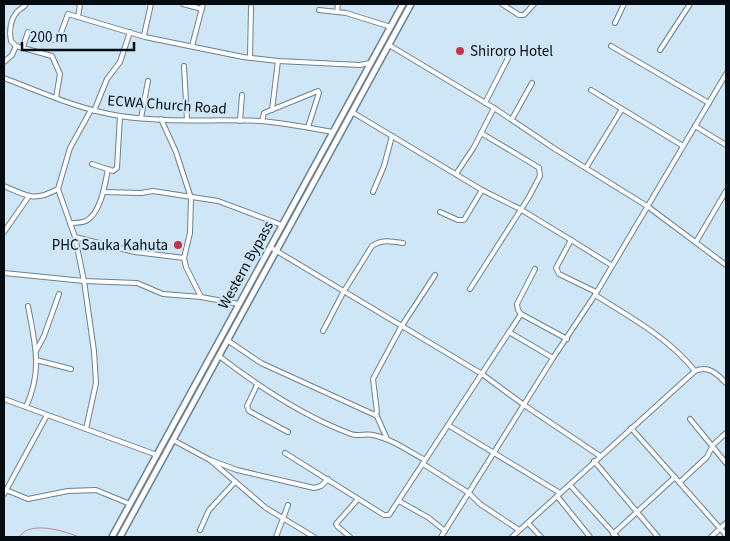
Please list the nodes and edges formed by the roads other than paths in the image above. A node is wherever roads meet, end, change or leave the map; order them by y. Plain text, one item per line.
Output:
1 (26, 4) edge
2 (80, 4) edge
3 (151, 4) edge
4 (183, 4) edge
5 (203, 4) edge
6 (338, 4) edge
7 (403, 4) edge
8 (411, 4) edge
9 (502, 4) edge
10 (534, 4) edge
11 (624, 4) edge
12 (690, 4) edge
13 (251, 7) dead end
14 (202, 9) junction
15 (318, 10) dead end
16 (337, 12) junction
17 (78, 17) junction
18 (615, 23) dead end
19 (391, 27) junction
20 (130, 32) junction
21 (144, 35) junction
22 (389, 45) junction
23 (16, 46) junction
24 (192, 46) junction
25 (611, 46) dead end
26 (23, 48) junction
27 (660, 50) dead end
28 (509, 56) dead end
29 (250, 58) junction
30 (278, 61) junction
31 (4, 62) edge
32 (370, 63) junction
33 (360, 65) junction
34 (184, 66) dead end
35 (364, 74) junction
36 (726, 74) edge
37 (4, 77) edge
38 (148, 81) dead end
39 (532, 83) dead end
40 (591, 90) dead end
41 (242, 95) dead end
42 (56, 98) junction
43 (485, 103) junction
44 (709, 103) junction
45 (494, 108) junction
46 (622, 109) junction
47 (272, 110) junction
48 (93, 111) junction
49 (352, 112) junction
50 (120, 116) junction
51 (141, 118) junction
52 (161, 119) junction
53 (512, 119) junction
54 (187, 120) junction
55 (240, 121) junction
56 (262, 122) junction
57 (695, 126) junction
58 (308, 127) junction
59 (333, 132) junction
60 (481, 133) junction
61 (392, 136) junction
62 (726, 145) edge
63 (683, 146) junction
64 (92, 164) dead end
65 (586, 168) junction
66 (108, 169) junction
67 (456, 174) junction
68 (4, 186) edge
69 (58, 189) junction
70 (482, 190) junction
71 (726, 191) edge
72 (103, 192) junction
73 (373, 192) dead end
74 (29, 196) junction
75 (191, 198) junction
76 (648, 206) junction
77 (520, 210) junction
78 (440, 212) dead end
79 (70, 224) junction
80 (282, 225) junction
81 (4, 232) edge
82 (75, 237) junction
83 (571, 240) junction
84 (696, 242) junction
85 (402, 243) dead end
86 (270, 247) junction
87 (277, 250) junction
88 (184, 258) junction
89 (611, 265) junction
90 (726, 265) edge
91 (535, 269) dead end
92 (4, 273) edge
93 (435, 275) dead end
94 (84, 281) junction
95 (470, 289) dead end
96 (344, 292) junction
97 (60, 294) dead end
98 (595, 294) junction
99 (201, 297) junction
100 (239, 304) junction
101 (28, 306) dead end
102 (521, 314) junction
103 (401, 327) junction
104 (323, 331) dead end
105 (509, 332) junction
106 (566, 339) junction
107 (228, 340) junction
108 (36, 351) junction
109 (219, 356) junction
110 (553, 358) junction
111 (36, 360) junction
112 (71, 369) dead end
113 (695, 371) junction
114 (482, 374) junction
115 (726, 384) edge
116 (257, 385) junction
117 (4, 399) edge
118 (524, 405) junction
119 (26, 407) junction
120 (376, 414) junction
121 (47, 415) junction
122 (690, 419) dead end
123 (448, 425) junction
124 (631, 428) junction
125 (86, 429) junction
126 (288, 432) dead end
127 (726, 433) edge
128 (387, 438) junction
129 (173, 440) junction
130 (713, 445) junction
131 (285, 453) dead end
132 (494, 454) junction
133 (157, 455) junction
134 (600, 456) junction
135 (210, 460) junction
136 (594, 461) junction
137 (424, 462) junction
138 (726, 463) edge
139 (675, 477) junction
140 (328, 479) junction
141 (235, 482) junction
142 (680, 482) junction
143 (570, 485) junction
144 (5, 492) edge
145 (469, 493) junction
146 (559, 495) junction
147 (358, 499) junction
148 (398, 501) junction
149 (130, 504) junction
150 (288, 505) dead end
151 (636, 513) junction
152 (284, 519) junction
153 (528, 523) junction
154 (726, 523) edge
155 (720, 529) junction
156 (200, 530) dead end
157 (519, 530) junction
158 (444, 531) junction
159 (726, 535) edge
160 (615, 536) edge
161 (112, 537) edge
162 (120, 537) edge
163 (276, 537) edge
164 (314, 537) edge
165 (350, 537) edge
166 (441, 537) edge
167 (512, 537) edge
168 (541, 537) edge
169 (590, 537) edge
170 (658, 537) edge
171 (711, 537) edge

1 - 23 street
2 - 17 street
3 - 21 street
4 - 14 street
5 - 14 street
6 - 16 street
7 - 19 main road, Western Bypass
8 - 22 main road, Western Bypass
9 - 10 street
11 - 18 street
12 - 27 street
13 - 29 street
14 - 24 street
15 - 16 street
16 - 19 street
17 - 20 street
17 - 26 street
19 - 32 main road, Western Bypass
20 - 21 street
20 - 48 street
21 - 24 street
22 - 43 street
22 - 49 main road, Western Bypass
23 - 26 street
23 - 31 street
24 - 29 street
25 - 44 street
26 - 42 street
28 - 43 street
29 - 30 street
30 - 33 street
30 - 47 street
32 - 33 street
32 - 35 main road, Western Bypass
33 - 35 street
34 - 54 street
35 - 59 main road, Western Bypass
36 - 44 street
37 - 42 street, ECWA Church Road
38 - 51 street
39 - 53 street
40 - 46 street
41 - 55 street
42 - 48 street, ECWA Church Road
43 - 45 street
44 - 57 street
45 - 53 street
45 - 60 street
46 - 63 street
46 - 65 street
47 - 56 street
47 - 58 street
48 - 50 street, ECWA Church Road
48 - 69 street
49 - 61 street
49 - 87 main road, Western Bypass
50 - 51 street, ECWA Church Road
50 - 66 street
51 - 52 street, ECWA Church Road
52 - 54 street, ECWA Church Road
52 - 75 street
53 - 65 street
54 - 55 street, ECWA Church Road
55 - 56 street, ECWA Church Road
56 - 58 street, ECWA Church Road
57 - 62 street
57 - 63 street
58 - 59 street, ECWA Church Road
59 - 80 main road, Western Bypass
60 - 67 street
60 - 77 street
61 - 67 street
61 - 73 street
63 - 76 street
64 - 66 street
65 - 76 street
66 - 72 street
67 - 70 street
68 - 74 street
69 - 74 street
69 - 79 street
70 - 77 street
70 - 78 street
71 - 84 street
72 - 75 street
72 - 79 street
74 - 81 street
75 - 80 street
75 - 88 street
76 - 84 street
76 - 89 street
77 - 83 street
77 - 95 street
79 - 82 street
80 - 86 main road, Western Bypass
82 - 88 street
82 - 94 street
83 - 89 street
83 - 98 street
84 - 90 street
85 - 96 street
86 - 87 street
86 - 100 main road, Western Bypass
87 - 96 street
87 - 107 main road, Western Bypass
88 - 99 street
89 - 98 street
91 - 102 street
92 - 94 street
93 - 103 street
94 - 99 street
94 - 125 street
96 - 103 street
96 - 104 street
97 - 108 street
98 - 106 street
98 - 113 street
99 - 100 street
100 - 133 main road, Western Bypass
101 - 108 street
102 - 105 street
102 - 106 street
103 - 114 street
103 - 120 street
105 - 110 street
105 - 114 street
106 - 110 street
107 - 109 main road, Western Bypass
107 - 120 street
108 - 111 street
109 - 116 street
109 - 129 main road, Western Bypass
110 - 118 street
111 - 112 street
111 - 119 street
113 - 115 street
113 - 124 street
114 - 118 street
114 - 123 street
116 - 126 street
116 - 128 street
117 - 119 street
118 - 132 street
118 - 134 street
119 - 121 street
120 - 128 street
121 - 125 street
121 - 144 street
122 - 130 street
123 - 132 street
123 - 137 street
124 - 134 street
124 - 139 street
125 - 133 street
127 - 130 street
128 - 137 street
129 - 135 street
129 - 162 main road, Western Bypass
130 - 138 street
130 - 142 street
131 - 140 street
132 - 145 street
132 - 146 street
133 - 149 main road, Western Bypass
134 - 136 street
135 - 140 street
135 - 141 street
136 - 143 street
136 - 151 street
137 - 145 street
137 - 148 street
139 - 142 street
139 - 151 street
140 - 147 street
141 - 152 street
141 - 156 street
142 - 155 street
143 - 146 street
143 - 160 street
144 - 149 street
145 - 157 street
145 - 158 street
146 - 153 street
146 - 169 street
147 - 148 street
147 - 165 street
148 - 158 street
149 - 161 main road, Western Bypass
150 - 152 street
151 - 160 street
151 - 170 street
152 - 163 street
152 - 164 street
153 - 157 street
153 - 168 street
154 - 155 street
155 - 159 street
155 - 171 street
157 - 167 street
158 - 166 street

